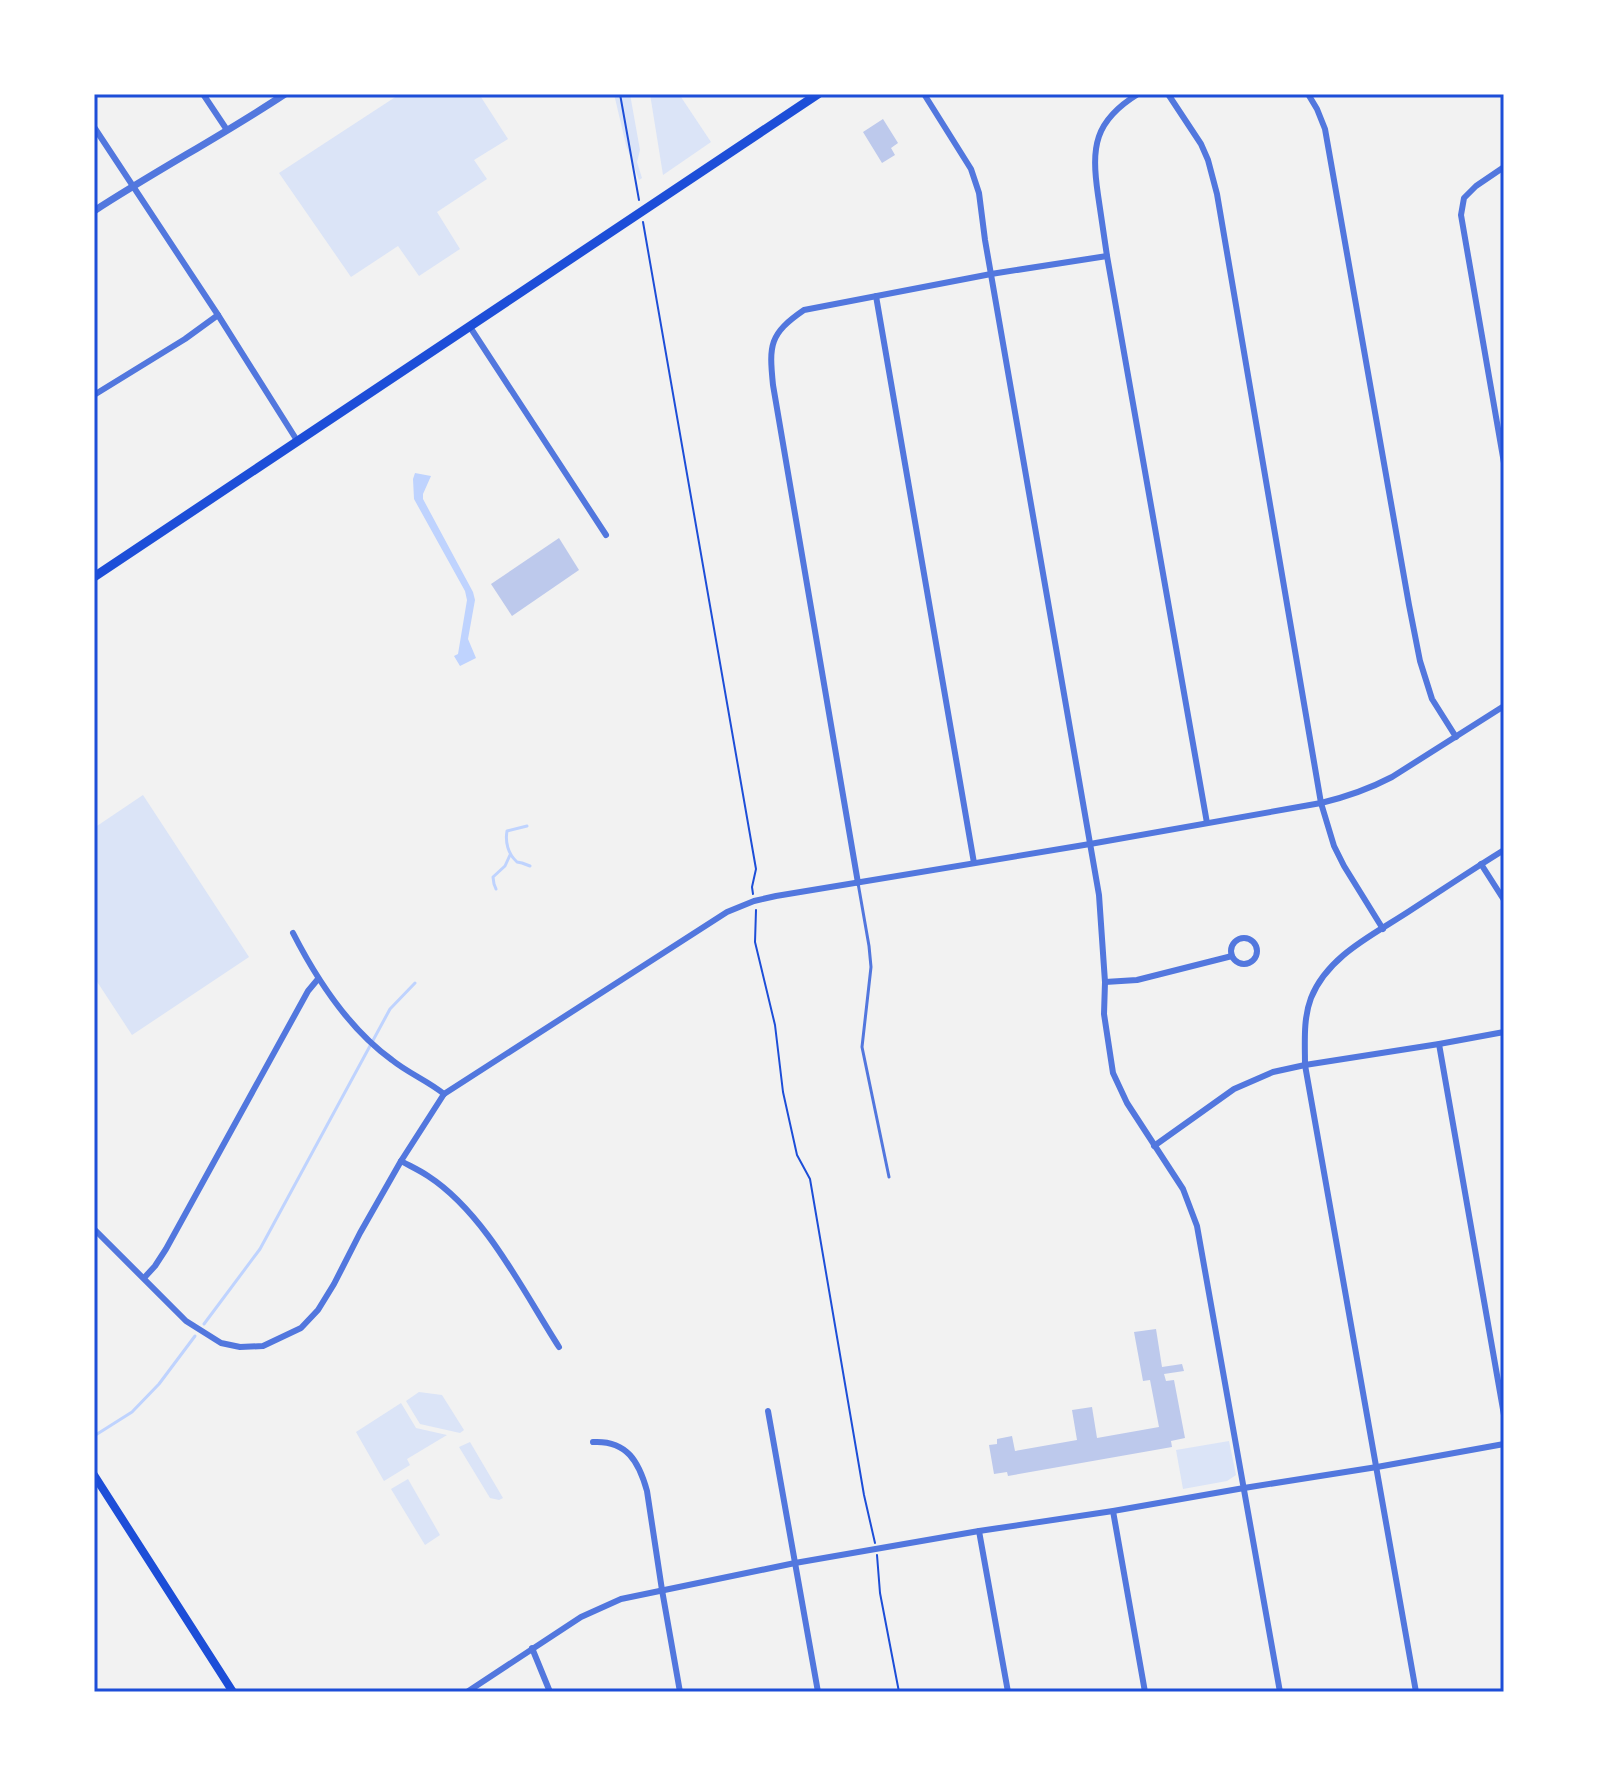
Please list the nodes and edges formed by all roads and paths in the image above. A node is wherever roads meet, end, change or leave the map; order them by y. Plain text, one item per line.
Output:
1 (203, 94) edge
2 (285, 94) edge
3 (620, 94) edge
4 (818, 94) edge
5 (924, 94) edge
6 (1138, 94) edge
7 (1168, 94) edge
8 (1308, 94) edge
9 (94, 127) edge
10 (227, 130) junction
11 (1504, 167) edge
12 (132, 186) junction
13 (638, 194) dead end
14 (94, 211) edge
15 (644, 228) dead end
16 (1107, 256) junction
17 (991, 274) junction
18 (876, 296) junction
19 (218, 315) junction
20 (470, 327) junction
21 (94, 395) edge
22 (298, 442) junction
23 (1504, 463) edge
24 (606, 535) dead end
25 (94, 577) edge
26 (1504, 706) edge
27 (1456, 737) junction
28 (1321, 803) junction
29 (1207, 823) junction
30 (1090, 844) junction
31 (1504, 850) edge
32 (974, 863) junction
33 (1481, 864) junction
34 (858, 883) junction
35 (753, 895) dead end
36 (1504, 900) edge
37 (755, 906) dead end
38 (1383, 929) junction
39 (293, 933) dead end
40 (1232, 956) junction
41 (318, 979) junction
42 (1105, 982) junction
43 (1504, 1032) edge
44 (1439, 1044) junction
45 (1305, 1065) junction
46 (444, 1094) junction
47 (1154, 1146) junction
48 (401, 1161) junction
49 (889, 1177) dead end
50 (94, 1229) edge
51 (144, 1278) junction
52 (559, 1347) dead end
53 (768, 1411) dead end
54 (1504, 1415) edge
55 (593, 1442) dead end
56 (1504, 1444) edge
57 (1377, 1467) junction
58 (94, 1475) edge
59 (1244, 1488) junction
60 (1113, 1511) junction
61 (979, 1531) junction
62 (875, 1544) dead end
63 (877, 1555) dead end
64 (795, 1563) junction
65 (662, 1590) junction
66 (532, 1648) junction
67 (233, 1692) edge
68 (467, 1692) edge
69 (550, 1692) edge
70 (680, 1692) edge
71 (818, 1692) edge
72 (899, 1692) edge
73 (1008, 1692) edge
74 (1145, 1692) edge
75 (1280, 1692) edge
76 (1416, 1692) edge

1 - 10 street
2 - 10 street
3 - 13 path
4 - 20 main road
5 - 17 street
6 - 16 street
7 - 28 street
8 - 27 street
9 - 12 street
10 - 12 street
11 - 23 street
12 - 14 street
12 - 19 street
15 - 35 path
16 - 17 street
16 - 29 street
17 - 18 street
17 - 30 street
18 - 32 street
18 - 34 street
19 - 21 street
19 - 22 street
20 - 22 main road
20 - 24 street
22 - 25 main road
26 - 27 street
27 - 28 street
28 - 29 street
28 - 38 street
29 - 30 street
30 - 32 street
30 - 42 street
31 - 33 street
32 - 34 street
33 - 36 street
33 - 38 street
34 - 46 street
34 - 49 lane
37 - 62 path
38 - 45 street
39 - 41 street
40 - 40 street
40 - 42 street
41 - 46 street
41 - 51 street
42 - 47 street
43 - 44 street
44 - 45 street
44 - 54 street
45 - 47 street
45 - 57 street
46 - 48 street
47 - 59 street
48 - 51 street
48 - 52 street
50 - 51 street
53 - 64 street
55 - 65 street
56 - 57 street
57 - 59 street
57 - 76 street
58 - 67 main road
59 - 60 street
59 - 75 street
60 - 61 street
60 - 74 street
61 - 64 street
61 - 73 street
63 - 72 path
64 - 65 street
64 - 71 street
65 - 66 street
65 - 70 street
66 - 68 street
66 - 69 street

